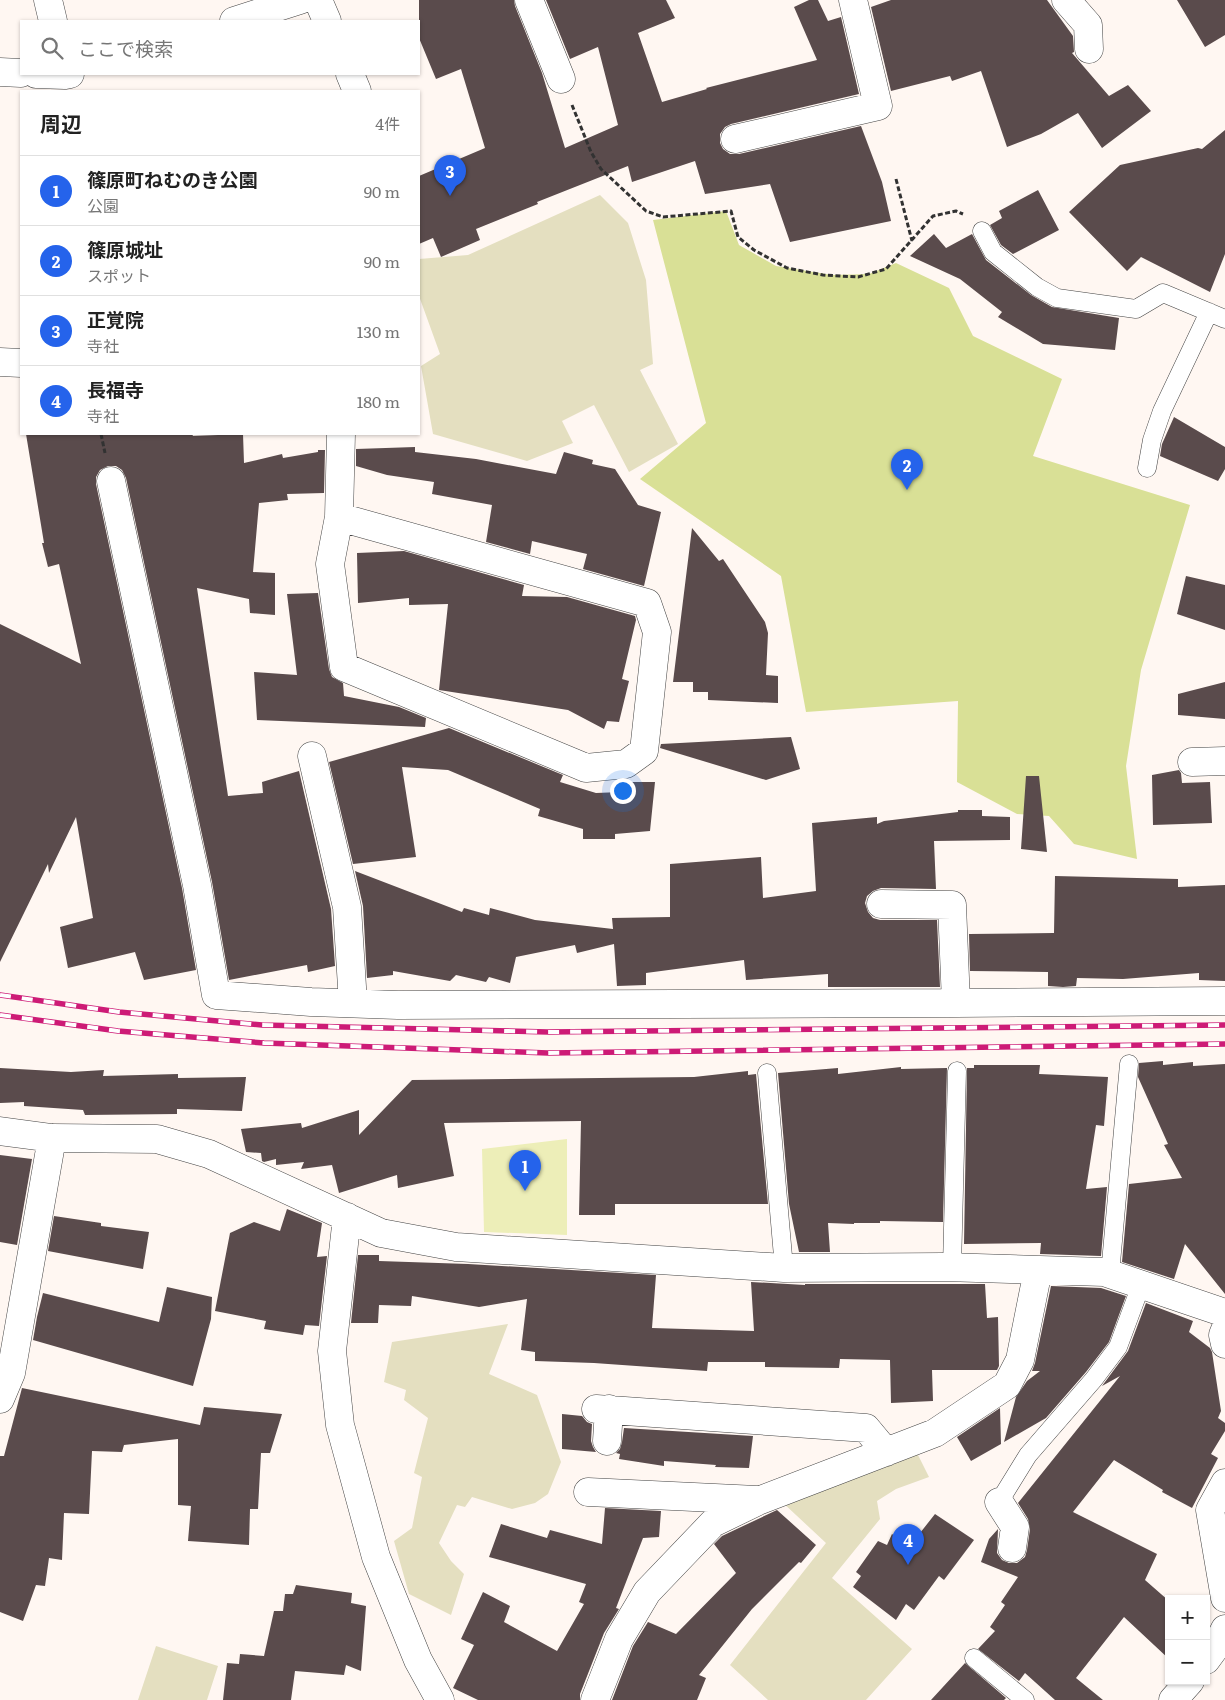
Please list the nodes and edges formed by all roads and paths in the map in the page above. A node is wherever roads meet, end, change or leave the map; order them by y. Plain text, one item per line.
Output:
1 (48, 0) edge
2 (300, 0) edge
3 (318, 0) edge
4 (530, 0) edge
5 (853, 0) edge
6 (1066, 0) edge
7 (53, 20) edge
8 (237, 20) edge
9 (328, 20) edge
10 (1088, 49) dead end
11 (0, 72) edge
12 (20, 73) edge
13 (42, 75) edge
14 (350, 75) edge
15 (67, 79) edge
16 (561, 79) joint
17 (357, 90) edge
18 (735, 139) dead end
19 (896, 179) dead end
20 (982, 231) joint
21 (912, 241) junction
22 (1217, 316) edge
23 (0, 362) edge
24 (20, 363) edge
25 (341, 435) edge
26 (1147, 468) dead end
27 (110, 481) dead end
28 (339, 517) junction
29 (312, 756) dead end
30 (1225, 761) edge
31 (1192, 762) dead end
32 (881, 904) dead end
33 (1225, 1002) edge
34 (956, 1003) junction
35 (353, 1004) junction
36 (1129, 1064) dead end
37 (957, 1071) dead end
38 (767, 1073) dead end
39 (0, 1131) edge
40 (52, 1138) junction
41 (347, 1217) junction
42 (784, 1268) junction
43 (952, 1268) junction
44 (1038, 1270) junction
45 (1110, 1274) junction
46 (1141, 1285) junction
47 (1225, 1313) edge
48 (1225, 1330) edge
49 (1225, 1344) edge
50 (0, 1399) edge
51 (607, 1442) dead end
52 (886, 1452) junction
53 (1225, 1483) edge
54 (588, 1492) dead end
55 (758, 1500) junction
56 (999, 1502) joint
57 (1012, 1548) dead end
58 (1225, 1598) edge
59 (1225, 1629) edge
60 (1210, 1655) edge
61 (974, 1658) dead end
62 (440, 1700) edge
63 (595, 1700) edge
64 (1025, 1700) edge

1 - 7 street
2 - 8 street
3 - 9 street
4 - 16 street
5 - 18 street
6 - 10 street
11 - 12 street
13 - 15 street
14 - 17 street
16 - 21 path
19 - 21 path
20 - 21 path
20 - 22 lane
22 - 26 lane
23 - 24 street
25 - 28 street
27 - 35 street
28 - 28 street
29 - 35 street
30 - 31 street
32 - 34 street
33 - 34 street
34 - 35 street
36 - 45 lane
37 - 43 lane
38 - 42 lane
39 - 40 street
40 - 41 street
40 - 50 street
41 - 42 street
41 - 62 street
42 - 43 street
43 - 44 street
44 - 45 street
44 - 52 street
45 - 46 street
46 - 47 street
46 - 56 lane
48 - 49 street
51 - 52 street
52 - 55 street
53 - 58 street
54 - 55 street
55 - 63 street
56 - 57 street
59 - 60 street
61 - 64 lane

